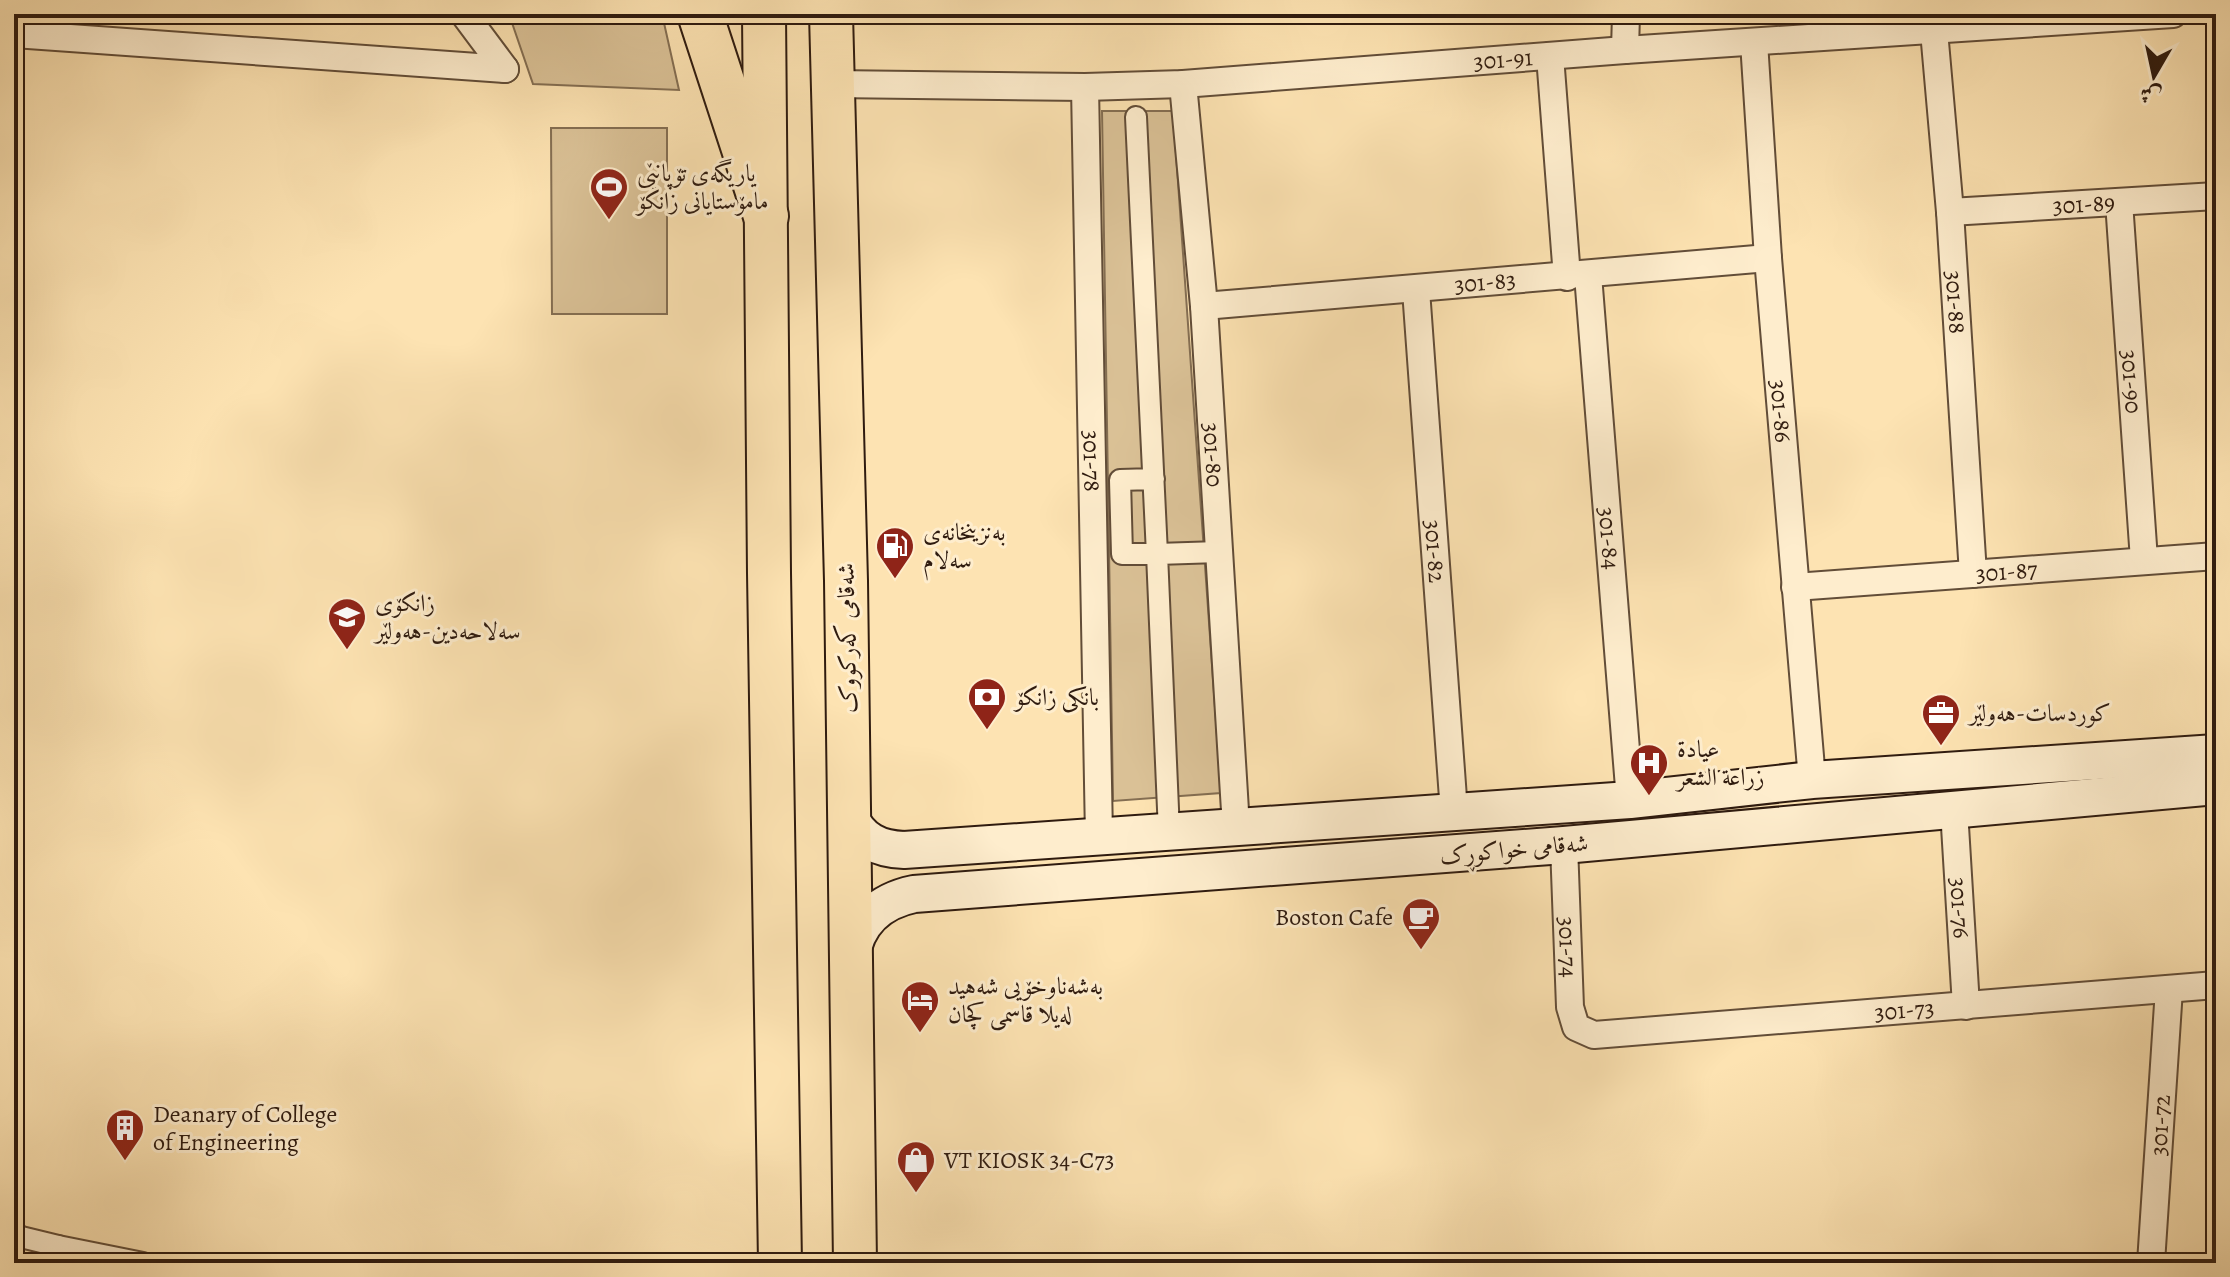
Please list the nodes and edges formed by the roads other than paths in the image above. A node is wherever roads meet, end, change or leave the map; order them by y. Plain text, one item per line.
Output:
1 (464, 14) edge
2 (700, 14) edge
3 (764, 14) edge
4 (831, 14) edge
5 (1626, 14) edge
6 (2173, 14) edge
7 (2142, 15) edge
8 (1934, 31) junction
9 (14, 34) edge
10 (1754, 42) junction
11 (1625, 50) junction
12 (1550, 56) junction
13 (832, 84) junction
14 (1183, 84) junction
15 (1085, 87) junction
16 (1136, 117) dead end
17 (2216, 196) edge
18 (2119, 202) junction
19 (1950, 212) junction
20 (766, 216) junction
21 (1768, 258) junction
22 (1578, 276) junction
23 (1416, 290) junction
24 (1204, 306) junction
25 (1154, 479) junction
26 (1219, 552) junction
27 (1157, 554) junction
28 (2216, 556) edge
29 (2144, 560) junction
30 (1973, 574) junction
31 (1795, 587) junction
32 (2216, 753) edge
33 (1812, 780) junction
34 (2216, 786) edge
35 (1630, 800) junction
36 (1954, 810) junction
37 (1454, 812) junction
38 (849, 817) junction
39 (1236, 827) junction
40 (1169, 832) junction
41 (1099, 836) junction
42 (1564, 845) junction
43 (850, 964) junction
44 (2216, 985) edge
45 (2169, 989) junction
46 (1966, 1006) junction
47 (1594, 1035) joint
48 (14, 1232) edge
49 (56, 1254) edge
50 (143, 1263) edge
51 (780, 1263) edge
52 (855, 1263) edge
53 (2151, 1263) edge

1 - 9 street
2 - 20 highway
3 - 20 highway
4 - 13 highway, شەقامی کەرکووک
5 - 11 street
6 - 7 street, 301-91
7 - 8 street, 301-91
8 - 10 street, 301-91
8 - 19 street, 301-88
10 - 11 street, 301-91
10 - 21 street, 301-86
11 - 12 street, 301-91
12 - 14 street, 301-91
12 - 22 street, 301-84
13 - 15 street, 301-91
13 - 38 highway, شەقامی کەرکووک
14 - 15 street, 301-91
14 - 24 street, 301-80
15 - 41 street, 301-78
16 - 25 street
17 - 18 street, 301-89
18 - 19 street, 301-89
18 - 29 street, 301-90
19 - 30 street, 301-88
20 - 51 highway
21 - 22 street, 301-83
21 - 31 street, 301-86
22 - 23 street, 301-83
22 - 35 street, 301-84
23 - 24 street, 301-83
23 - 37 street, 301-82
24 - 26 street, 301-80
25 - 27 street
25 - 27 street
26 - 27 street
26 - 39 street, 301-80
27 - 40 street
28 - 29 street, 301-87
29 - 30 street, 301-87
30 - 31 street, 301-87
31 - 33 street, 301-86
32 - 33 main road, شەقامی خواکوڕک
33 - 35 main road, شەقامی خواکوڕک
34 - 36 main road, شەقامی خواکوڕک
35 - 37 main road, شەقامی خواکوڕک
36 - 42 main road, شەقامی خواکوڕک
36 - 46 street, 301-76
37 - 39 main road, شەقامی خواکوڕک
38 - 41 main road, شەقامی خواکوڕک
38 - 43 highway, شەقامی کەرکووک
39 - 40 main road, شەقامی خواکوڕک
40 - 41 main road, شەقامی خواکوڕک
42 - 43 main road, شەقامی خواکوڕک
42 - 47 street, 301-74
43 - 52 highway, شەقامی کەرکووک
44 - 45 street, 301-73
45 - 46 street, 301-73
45 - 53 street, 301-72
46 - 47 street, 301-73
48 - 49 street
49 - 50 street

